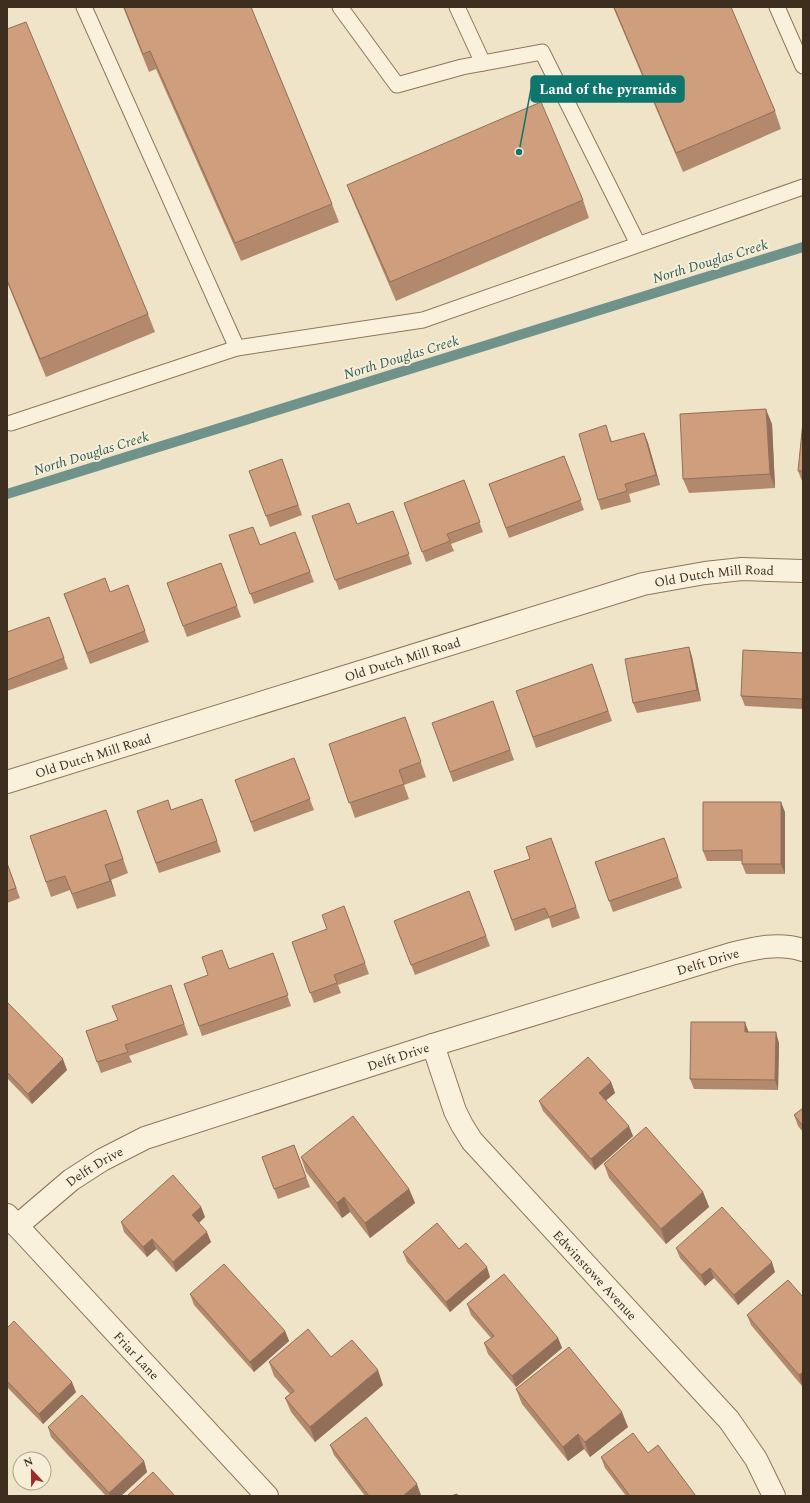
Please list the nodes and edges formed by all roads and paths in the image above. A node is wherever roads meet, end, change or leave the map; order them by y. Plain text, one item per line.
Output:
1 (84, 7) edge
2 (340, 7) edge
3 (777, 7) edge
4 (461, 8) edge
5 (483, 63) junction
6 (803, 66) edge
7 (803, 187) edge
8 (638, 244) junction
9 (236, 348) junction
10 (8, 421) edge
11 (803, 571) edge
12 (7, 782) edge
13 (803, 950) edge
14 (433, 1045) junction
15 (12, 1220) edge
16 (267, 1496) edge
17 (774, 1496) edge

1 - 9 lane
2 - 5 lane
3 - 6 lane
4 - 5 lane
5 - 8 lane
7 - 8 lane
8 - 9 lane
9 - 10 lane
11 - 12 street, Old Dutch Mill Road
13 - 14 street, Delft Drive
14 - 15 street, Delft Drive
14 - 17 street, Edwinstowe Avenue
15 - 16 street, Friar Lane

